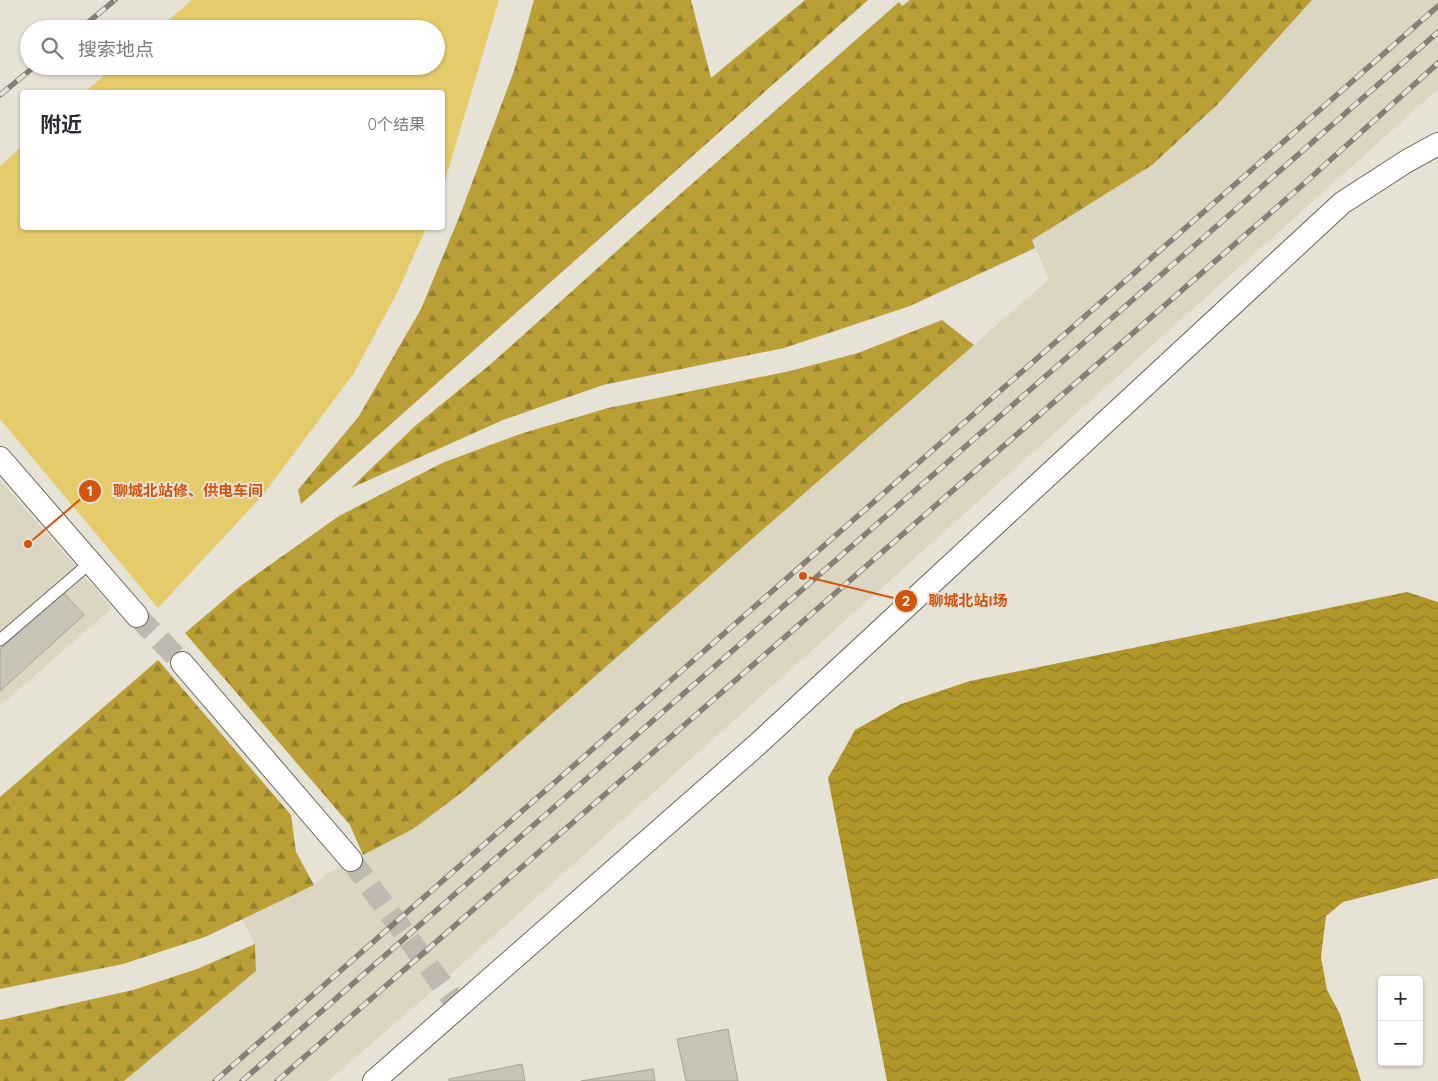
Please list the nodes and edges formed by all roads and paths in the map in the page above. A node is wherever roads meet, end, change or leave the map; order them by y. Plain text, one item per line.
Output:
1 (1438, 144) edge
2 (0, 458) edge
3 (91, 562) junction
4 (137, 616) tunnel mouth
5 (0, 640) edge
6 (182, 663) tunnel mouth
7 (350, 860) tunnel mouth
8 (374, 1081) edge

1 - 8 street
2 - 3 street
3 - 4 street
3 - 5 lane
6 - 7 street

